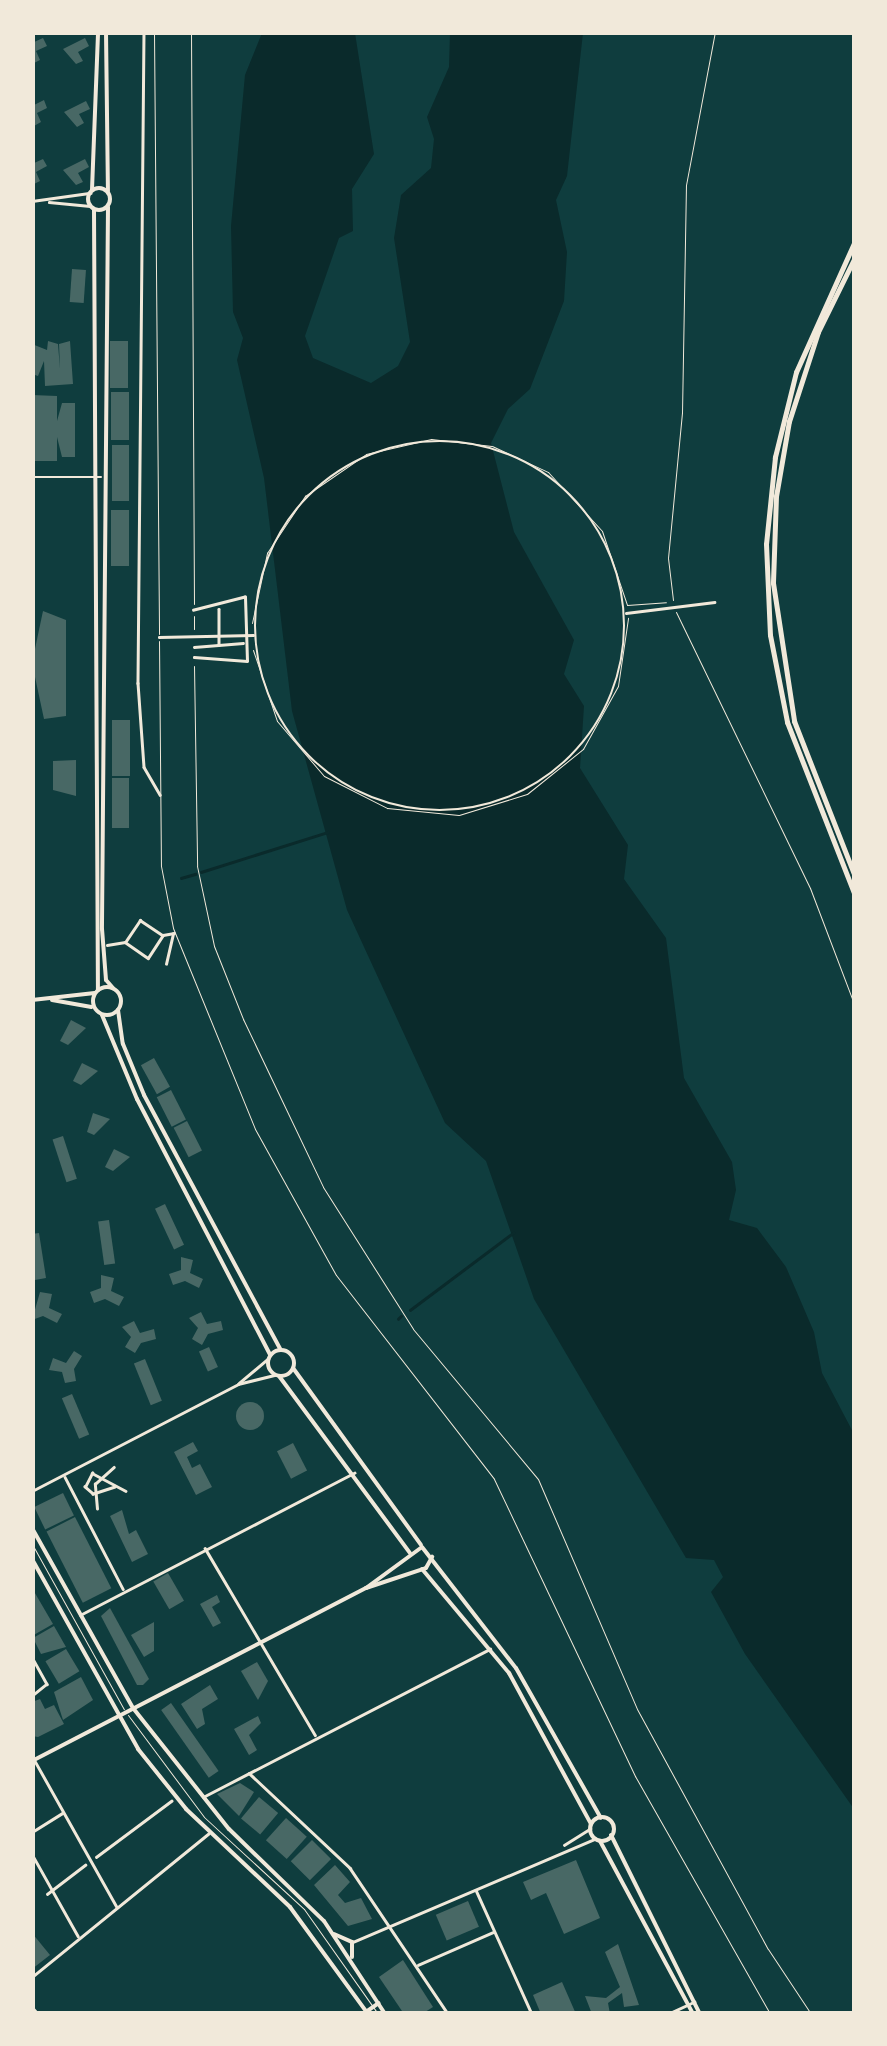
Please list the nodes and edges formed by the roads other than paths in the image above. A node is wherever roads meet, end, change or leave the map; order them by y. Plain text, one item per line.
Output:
1 (98, 32) edge
2 (106, 32) edge
3 (144, 32) edge
4 (154, 32) edge
5 (91, 192) junction
6 (108, 192) junction
7 (32, 201) edge
8 (42, 201) junction
9 (108, 207) junction
10 (92, 208) junction
11 (854, 243) edge
12 (854, 259) edge
13 (32, 477) edge
14 (98, 478) junction
15 (714, 602) dead end
16 (219, 608) junction
17 (194, 610) road end
18 (625, 613) junction
19 (253, 635) junction
20 (159, 637) junction
21 (244, 643) junction
22 (219, 645) junction
23 (194, 646) dead end
24 (204, 646) junction
25 (205, 655) junction
26 (194, 656) road end
27 (160, 794) junction
28 (854, 874) edge
29 (854, 893) edge
30 (174, 933) junction
31 (162, 936) junction
32 (126, 942) junction
33 (107, 946) dead end
34 (148, 958) junction
35 (166, 964) dead end
36 (150, 966) dead end
37 (113, 988) junction
38 (96, 991) junction
39 (32, 1000) edge
40 (52, 1000) junction
41 (95, 1009) junction
42 (118, 1010) junction
43 (102, 1014) junction
44 (280, 1349) junction
45 (269, 1357) junction
46 (292, 1368) junction
47 (277, 1375) junction
48 (238, 1384) junction
49 (114, 1466) dead end
50 (354, 1473) junction
51 (64, 1476) junction
52 (100, 1476) junction
53 (114, 1487) junction
54 (32, 1491) edge
55 (126, 1491) dead end
56 (93, 1494) junction
57 (96, 1509) dead end
58 (32, 1528) edge
59 (32, 1544) edge
60 (205, 1547) junction
61 (426, 1548) junction
62 (410, 1555) junction
63 (32, 1558) edge
64 (432, 1558) junction
65 (420, 1569) junction
66 (366, 1588) junction
67 (123, 1590) junction
68 (80, 1615) junction
69 (260, 1642) junction
70 (491, 1649) junction
71 (32, 1657) edge
72 (32, 1696) edge
73 (132, 1708) junction
74 (126, 1712) junction
75 (118, 1716) junction
76 (316, 1737) junction
77 (33, 1759) edge
78 (248, 1772) junction
79 (202, 1798) junction
80 (172, 1801) dead end
81 (64, 1812) junction
82 (602, 1818) junction
83 (591, 1826) junction
84 (32, 1832) edge
85 (210, 1833) junction
86 (612, 1835) junction
87 (598, 1840) junction
88 (555, 1852) junction
89 (32, 1854) edge
90 (96, 1858) dead end
91 (86, 1865) dead end
92 (476, 1889) junction
93 (52, 1890) junction
94 (47, 1894) dead end
95 (118, 1908) junction
96 (390, 1926) junction
97 (494, 1931) junction
98 (334, 1934) junction
99 (79, 1938) junction
100 (352, 1942) junction
101 (352, 1961) junction
102 (416, 1966) junction
103 (32, 1977) edge
104 (692, 2003) junction
105 (376, 2005) junction
106 (366, 2013) edge
107 (378, 2014) edge
108 (386, 2014) edge
109 (448, 2014) edge
110 (532, 2014) edge
111 (668, 2014) edge
112 (697, 2014) edge
113 (770, 2014) edge

1 - 5 street
2 - 6 street
3 - 27 street
4 - 20 lane
5 - 6 street
5 - 8 street
5 - 10 street
6 - 9 street
7 - 8 street
8 - 10 street
9 - 10 street
9 - 14 street
10 - 14 street
11 - 29 main road
12 - 28 main road
13 - 14 street
14 - 37 street
14 - 38 street
15 - 18 street
16 - 17 street
16 - 21 street
16 - 22 street
18 - 19 street
18 - 19 street
19 - 20 street
20 - 27 lane
21 - 22 street
21 - 25 street
22 - 24 street
23 - 24 street
24 - 25 street
25 - 26 street
27 - 30 lane
30 - 31 street
30 - 35 street
30 - 113 lane
31 - 32 street
31 - 34 street
32 - 33 street
32 - 34 street
34 - 36 street
37 - 38 street
37 - 42 street
38 - 40 street
38 - 41 street
39 - 40 street
40 - 41 street
41 - 43 street
42 - 43 street
42 - 44 street
43 - 45 street
44 - 45 street
44 - 46 street
45 - 47 street
45 - 48 street
46 - 47 street
46 - 61 street
47 - 48 street
47 - 50 street
48 - 51 street
49 - 52 street
50 - 60 street
50 - 62 street
51 - 54 street
51 - 67 street
52 - 53 street
52 - 56 street
52 - 56 street
53 - 55 street
53 - 56 street
56 - 57 street
58 - 68 street
59 - 74 lane
60 - 67 street
60 - 69 street
61 - 62 street
61 - 64 street
62 - 65 street
62 - 66 street
63 - 75 street
64 - 65 street
64 - 82 street
65 - 66 street
65 - 70 street
66 - 69 street
67 - 68 street
68 - 73 street
69 - 73 street
69 - 76 street
70 - 76 street
70 - 83 street
71 - 72 street
73 - 74 street
73 - 79 street
74 - 75 street
74 - 105 lane
75 - 77 street
75 - 85 street
76 - 78 street
77 - 81 street
78 - 79 street
78 - 96 street
79 - 98 street
80 - 90 street
81 - 84 street
81 - 95 street
82 - 83 street
82 - 86 street
83 - 87 street
83 - 88 street
85 - 95 street
85 - 106 street
86 - 87 street
86 - 104 street
87 - 88 street
87 - 104 street
88 - 92 street
89 - 93 street
91 - 93 street
92 - 96 street
92 - 97 street
93 - 94 street
93 - 99 street
95 - 99 street
96 - 100 street
96 - 102 street
97 - 102 street
97 - 110 street
98 - 100 street
98 - 101 street
99 - 103 street
100 - 101 street
101 - 105 street
102 - 109 street
104 - 111 street
104 - 112 street
105 - 106 street
105 - 107 lane
105 - 108 street

